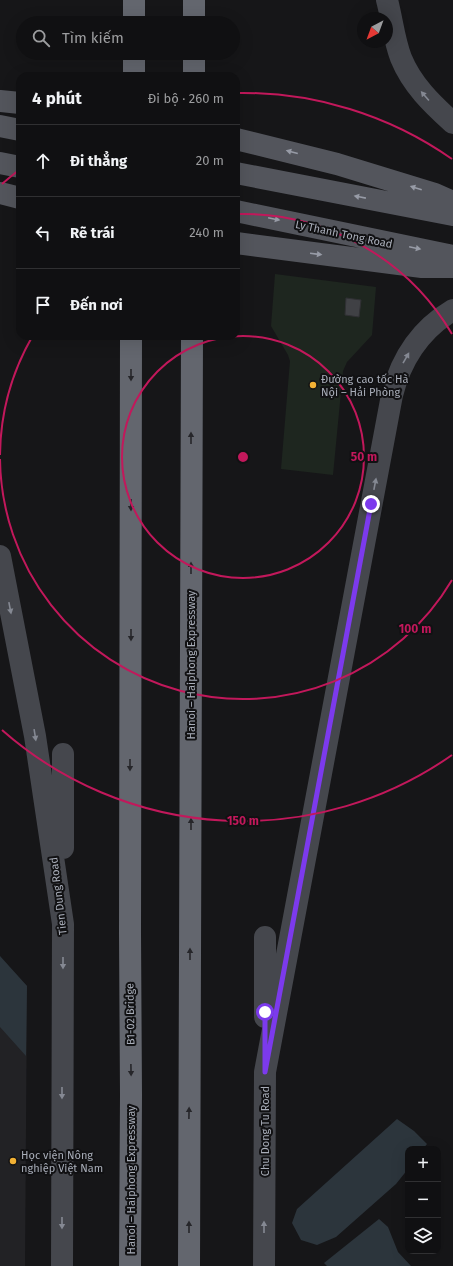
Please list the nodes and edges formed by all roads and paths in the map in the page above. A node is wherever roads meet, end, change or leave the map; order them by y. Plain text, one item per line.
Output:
1 (134, 0) edge
2 (194, 0) edge
3 (388, 0) edge
4 (134, 16) edge
5 (194, 16) edge
6 (0, 101) edge
7 (16, 103) edge
8 (453, 123) edge
9 (0, 126) edge
10 (16, 129) edge
11 (240, 140) edge
12 (0, 163) edge
13 (16, 167) edge
14 (240, 174) edge
15 (0, 193) edge
16 (16, 197) edge
17 (453, 202) edge
18 (240, 212) edge
19 (453, 215) edge
20 (240, 244) edge
21 (453, 256) edge
22 (453, 267) edge
23 (453, 310) edge
24 (132, 340) edge
25 (192, 340) edge
26 (0, 556) edge
27 (63, 754) dead end
28 (63, 924) junction
29 (265, 937) dead end
30 (265, 1072) junction
31 (131, 1095) joint
32 (62, 1266) edge
33 (130, 1266) edge
34 (189, 1266) edge
35 (264, 1266) edge

1 - 4 highway
2 - 5 highway
8 -> 3 main road
6 - 7 main road
9 - 10 main road
17 -> 11 main road
12 - 13 main road
19 -> 14 main road
15 - 16 main road
18 -> 21 main road, Ly Thanh Tong Road
20 -> 22 main road
30 -> 23 main road, Chu Dong Tu Road
24 -> 31 highway, B1-02 Bridge
34 -> 25 highway, Hanoi – Haiphong Expressway
26 -> 28 main road, Tien Dung Road
27 - 28 main road
28 -> 32 main road, Tien Dung Road
29 - 30 main road
35 -> 30 main road, Chu Dong Tu Road
31 - 33 highway, Hanoi – Haiphong Expressway

